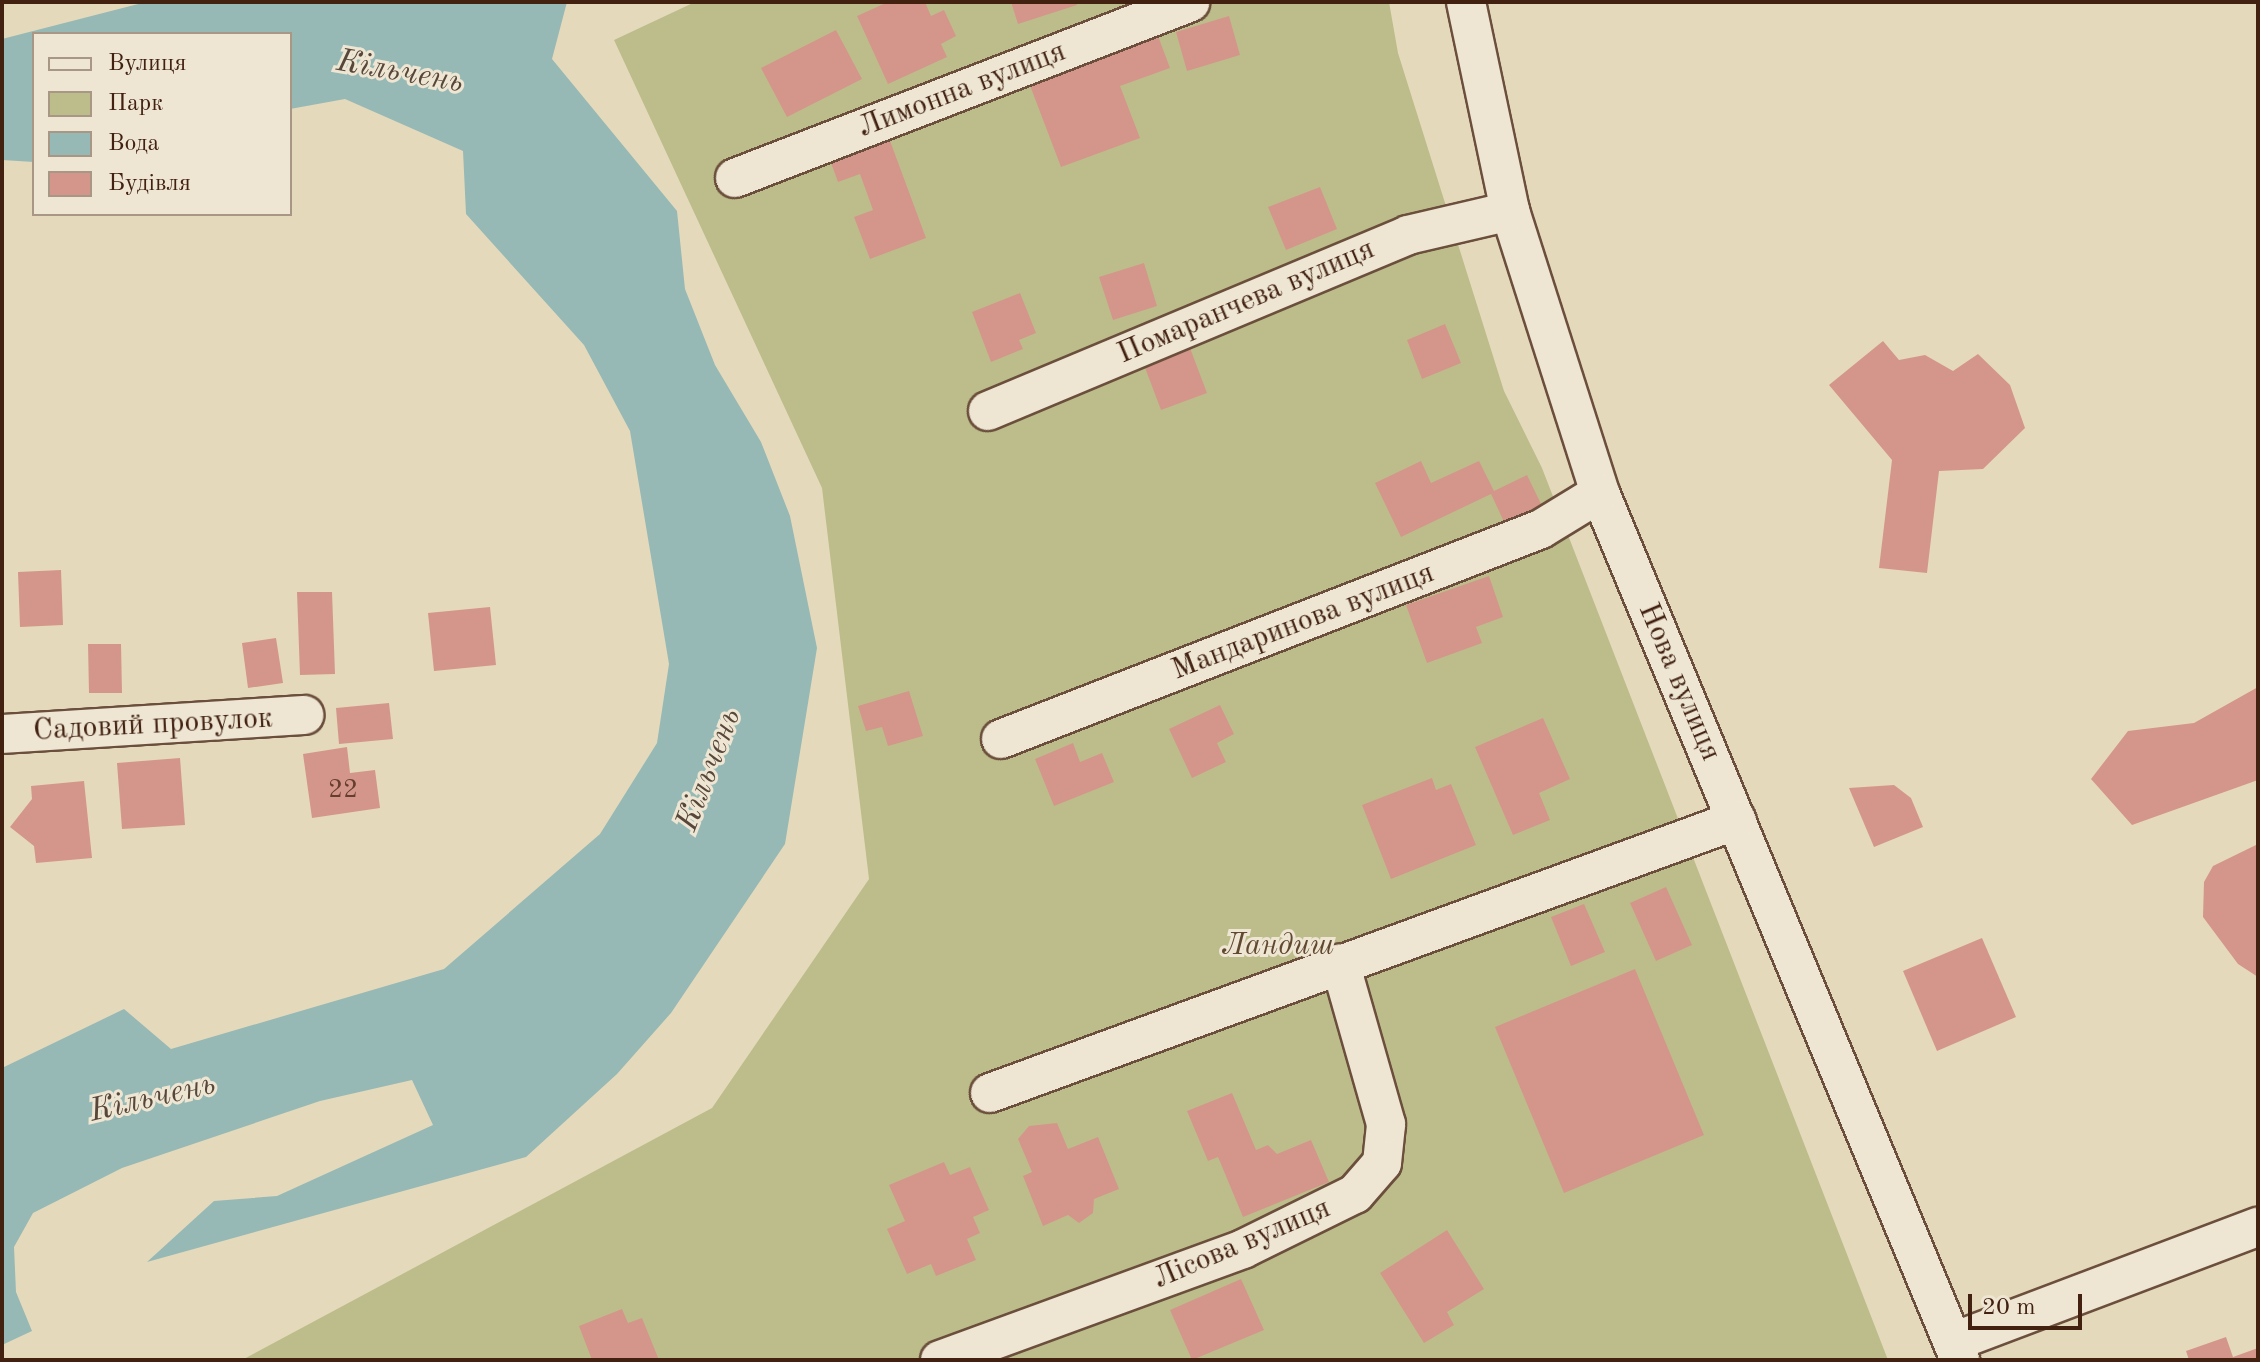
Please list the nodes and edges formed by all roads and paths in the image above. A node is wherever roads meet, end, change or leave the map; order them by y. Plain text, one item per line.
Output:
1 (1190, 2) edge
2 (1466, 2) edge
3 (735, 178) dead end
4 (1510, 211) junction
5 (988, 411) dead end
6 (1600, 493) junction
7 (304, 715) dead end
8 (2, 734) edge
9 (1001, 739) dead end
10 (1737, 820) junction
11 (1340, 963) junction
12 (990, 1093) dead end
13 (2258, 1227) edge
14 (1957, 1351) edge
15 (940, 1360) edge

1 - 3 street, Лимонна вулиця
2 - 4 street, Нова вулиця
4 - 5 street, Помаранчева вулиця
4 - 6 street, Нова вулиця
6 - 9 street, Мандаринова вулиця
6 - 10 street, Нова вулиця
7 - 8 street, Садовий провулок
10 - 11 street
10 - 14 street, Нова вулиця
11 - 12 street
11 - 15 street, Лісова вулиця
13 - 14 street, Нова вулиця

